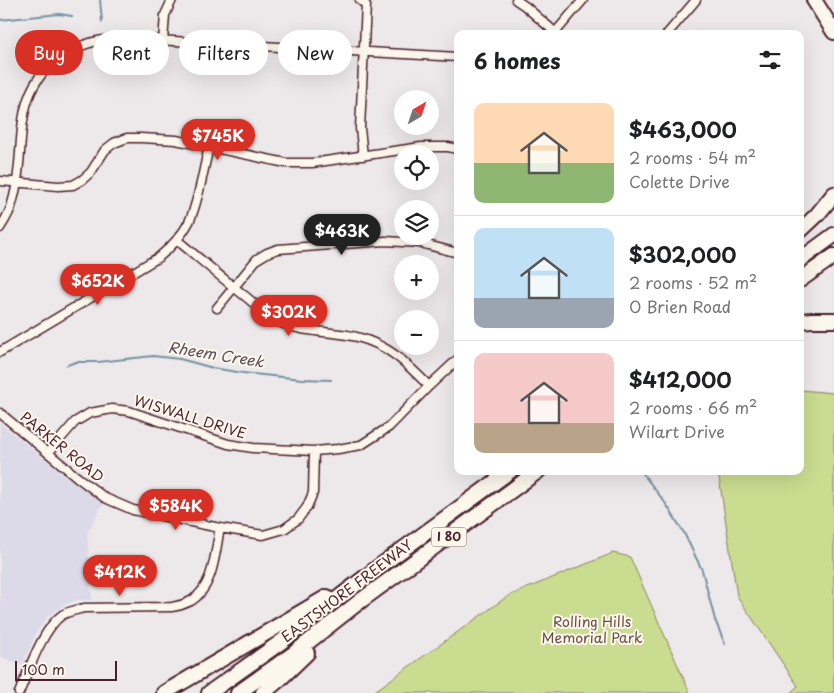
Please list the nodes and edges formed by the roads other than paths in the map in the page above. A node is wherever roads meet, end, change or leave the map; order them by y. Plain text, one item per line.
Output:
1 (172, 0) edge
2 (360, 0) edge
3 (516, 0) edge
4 (583, 0) edge
5 (696, 0) edge
6 (814, 0) edge
7 (164, 30) edge
8 (552, 30) edge
9 (558, 30) edge
10 (670, 30) edge
11 (834, 32) edge
12 (93, 41) edge
13 (169, 41) edge
14 (363, 52) junction
15 (454, 57) edge
16 (208, 147) junction
17 (454, 148) edge
18 (363, 156) junction
19 (0, 181) edge
20 (17, 182) junction
21 (834, 194) edge
22 (834, 204) edge
23 (0, 228) edge
24 (804, 228) edge
25 (804, 229) edge
26 (834, 234) edge
27 (178, 240) junction
28 (454, 252) edge
29 (834, 256) edge
30 (804, 257) edge
31 (804, 277) edge
32 (234, 287) junction
33 (217, 308) dead end
34 (834, 320) edge
35 (804, 321) edge
36 (0, 352) edge
37 (454, 363) edge
38 (429, 386) junction
39 (0, 413) edge
40 (314, 451) junction
41 (48, 453) junction
42 (505, 475) edge
43 (533, 475) edge
44 (220, 528) junction
45 (380, 566) junction
46 (359, 602) junction
47 (19, 693) edge
48 (164, 693) edge
49 (209, 693) edge
50 (238, 693) edge
51 (263, 693) edge

1 - 7 street
2 - 14 street
3 - 8 street
4 - 9 street
5 - 10 street
6 - 11 highway
12 - 20 street
13 - 14 street
14 - 15 street
14 - 18 street
16 - 18 street
16 - 20 street
16 - 27 street
17 - 18 street
19 - 20 street
20 - 23 street
21 - 24 highway
22 - 25 highway
26 - 30 highway
27 - 32 street
27 - 36 street
28 - 32 street
29 - 31 highway
32 - 33 street
32 - 38 street
34 - 35 highway
37 - 38 street, WISWALL DRIVE
38 - 40 street, WISWALL DRIVE
39 - 41 street, PARKER ROAD
40 - 41 street, WISWALL DRIVE
40 - 44 street, PARKER ROAD
41 - 44 street, PARKER ROAD
42 - 45 highway, EASTSHORE FREEWAY / I 80
43 - 46 highway, EASTSHORE FREEWAY / I 80
44 - 47 street
45 - 48 highway
45 - 49 highway, EASTSHORE FREEWAY / I 80
46 - 50 highway, EASTSHORE FREEWAY / I 80
46 - 51 highway

